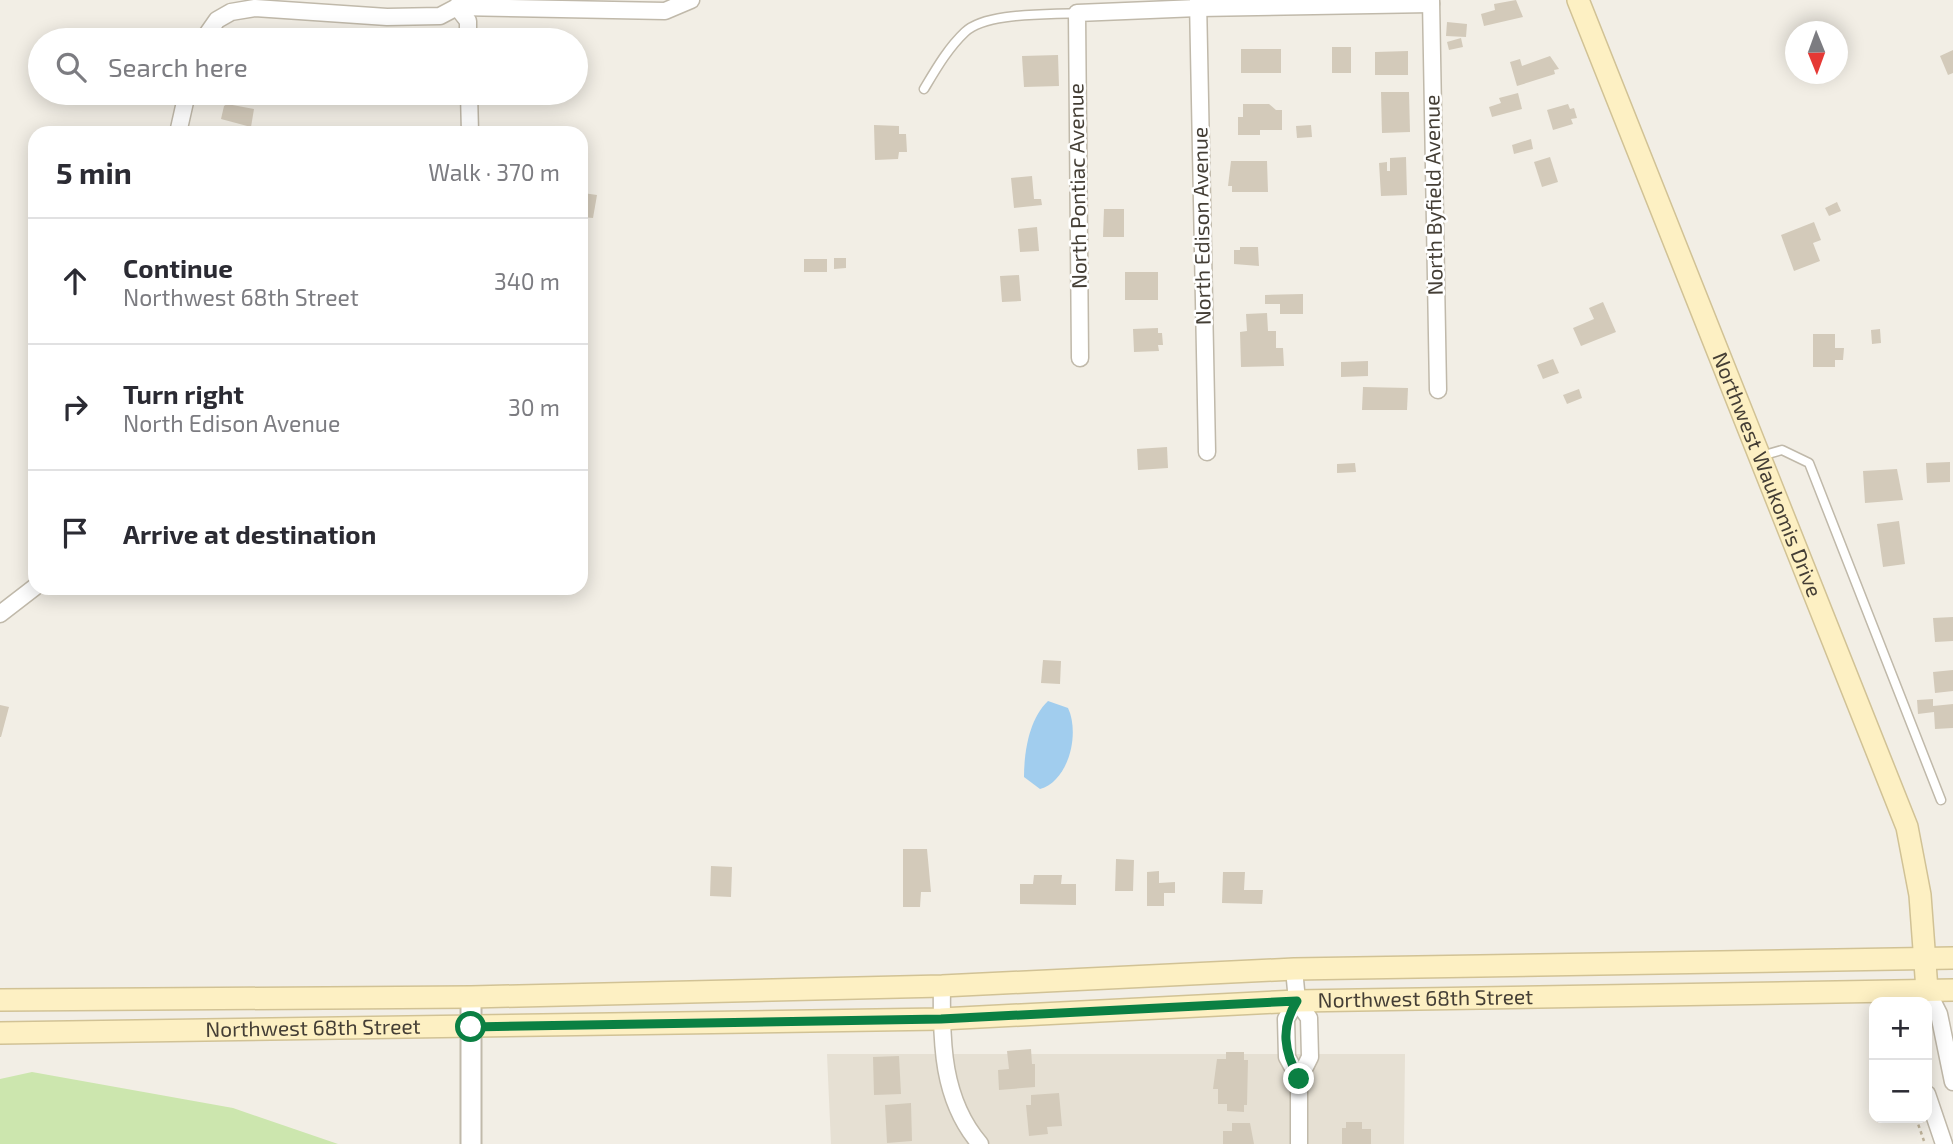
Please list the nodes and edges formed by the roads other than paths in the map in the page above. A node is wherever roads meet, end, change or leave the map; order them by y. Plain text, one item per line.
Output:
1 (691, 0) edge
2 (1578, 0) edge
3 (1431, 2) edge
4 (459, 3) edge
5 (1198, 4) edge
6 (1077, 13) junction
7 (211, 28) edge
8 (468, 28) edge
9 (924, 89) dead end
10 (184, 105) edge
11 (469, 105) edge
12 (180, 126) edge
13 (470, 126) edge
14 (1080, 358) dead end
15 (1438, 390) dead end
16 (1207, 452) dead end
17 (1758, 457) junction
18 (28, 592) edge
19 (0, 614) edge
20 (1941, 800) dead end
21 (1926, 958) junction
22 (1953, 958) edge
23 (1727, 960) junction
24 (1294, 969) junction
25 (942, 986) junction
26 (1953, 990) edge
27 (1726, 992) junction
28 (1924, 996) edge
29 (471, 997) junction
30 (0, 1000) edge
31 (1297, 1001) junction
32 (941, 1019) junction
33 (471, 1027) junction
34 (0, 1033) edge
35 (1299, 1079) junction
36 (1953, 1082) edge
37 (1932, 1109) edge
38 (471, 1144) edge
39 (981, 1144) edge
40 (1299, 1144) edge
41 (1944, 1144) edge

1 - 4 street
2 - 17 main road, Northwest Waukomis Drive
3 - 5 street
3 - 15 street, North Byfield Avenue
4 - 7 street
4 - 8 street
5 - 6 street
5 - 16 street, North Edison Avenue
6 - 9 lane
6 - 14 street, North Pontiac Avenue
10 - 12 street
11 - 13 street
17 - 20 lane
17 - 21 main road, Northwest Waukomis Drive
18 - 19 street
21 - 22 main road
21 - 23 main road, Northwest 68th Street
21 - 28 main road, Northwest Waukomis Drive
23 - 24 main road, Northwest 68th Street
23 - 27 main road
24 - 25 main road, Northwest 68th Street
24 - 31 street
25 - 29 main road, Northwest 68th Street
25 - 32 street
26 - 28 main road
27 - 28 main road, Northwest 68th Street
27 - 31 main road, Northwest 68th Street
28 - 36 street
29 - 30 main road, Northwest 68th Street
29 - 33 street
31 - 32 main road, Northwest 68th Street
31 - 35 street
31 - 35 street
32 - 33 main road, Northwest 68th Street
32 - 39 street
33 - 34 main road, Northwest 68th Street
33 - 38 street
35 - 40 street
37 - 41 street

